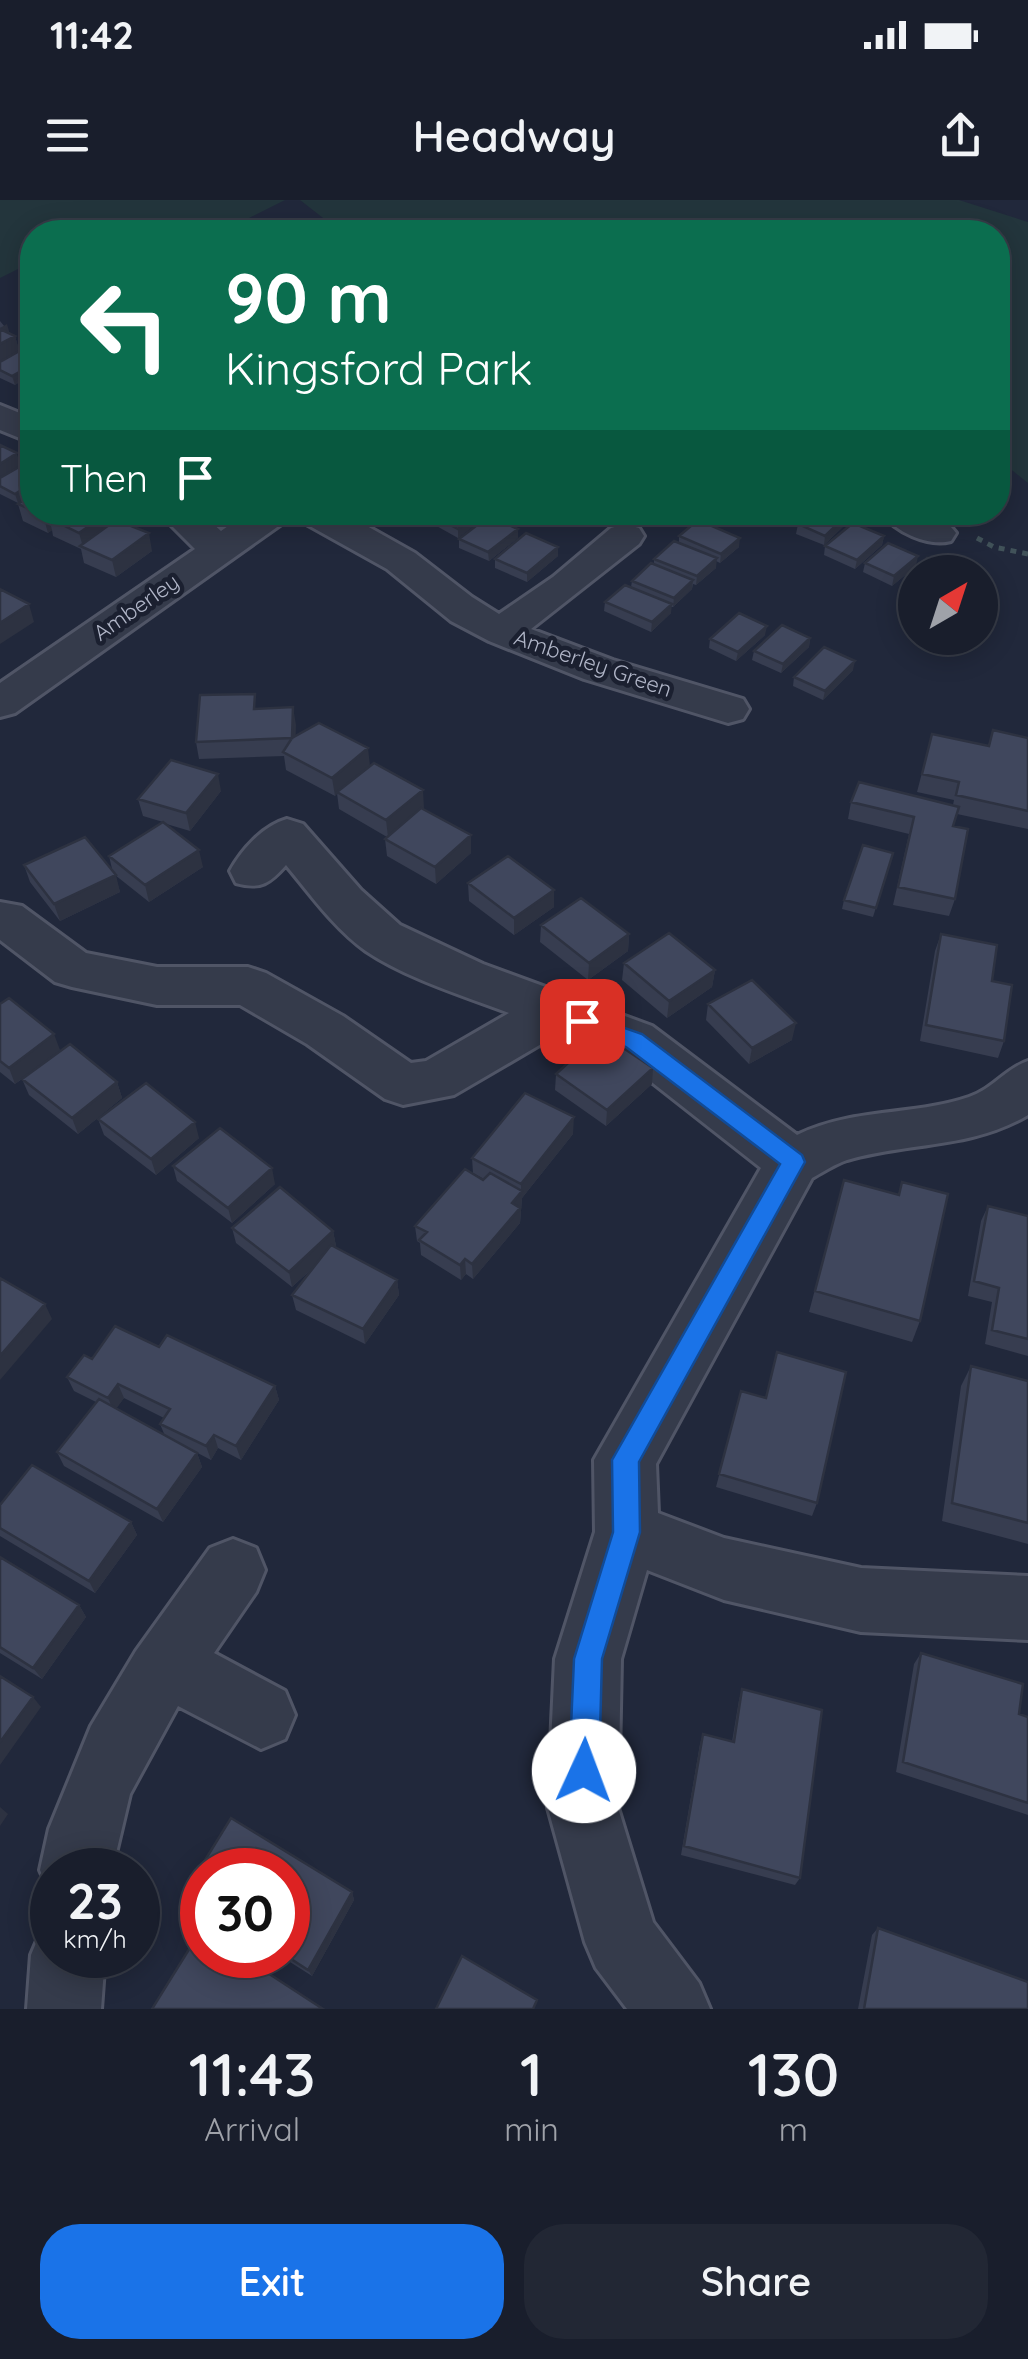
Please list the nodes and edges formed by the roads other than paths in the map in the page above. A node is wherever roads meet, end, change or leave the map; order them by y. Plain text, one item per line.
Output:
1 (191, 525) edge
2 (255, 525) edge
3 (338, 525) edge
4 (922, 525) edge
5 (936, 533) road end
6 (625, 536) dead end
7 (218, 550) junction
8 (502, 631) junction
9 (1, 701) edge
10 (728, 709) dead end
11 (252, 871) dead end
12 (5, 918) dead end
13 (557, 1011) junction
14 (1028, 1082) edge
15 (793, 1162) junction
16 (626, 1532) junction
17 (233, 1570) dead end
18 (1028, 1608) edge
19 (167, 1664) junction
20 (261, 1715) dead end
21 (79, 1848) edge
22 (66, 1978) edge
23 (64, 2009) edge
24 (673, 2009) edge

1 - 7 street
2 - 7 street, Amberley
3 - 8 street, Amberley Green
4 - 5 street
6 - 8 street
7 - 9 street, Amberley
8 - 10 street, Amberley Green
11 - 13 street
12 - 13 street
13 - 15 street
14 - 15 street
15 - 16 street
16 - 18 street
16 - 24 street
17 - 19 street
19 - 20 street
19 - 21 street
22 - 23 street

